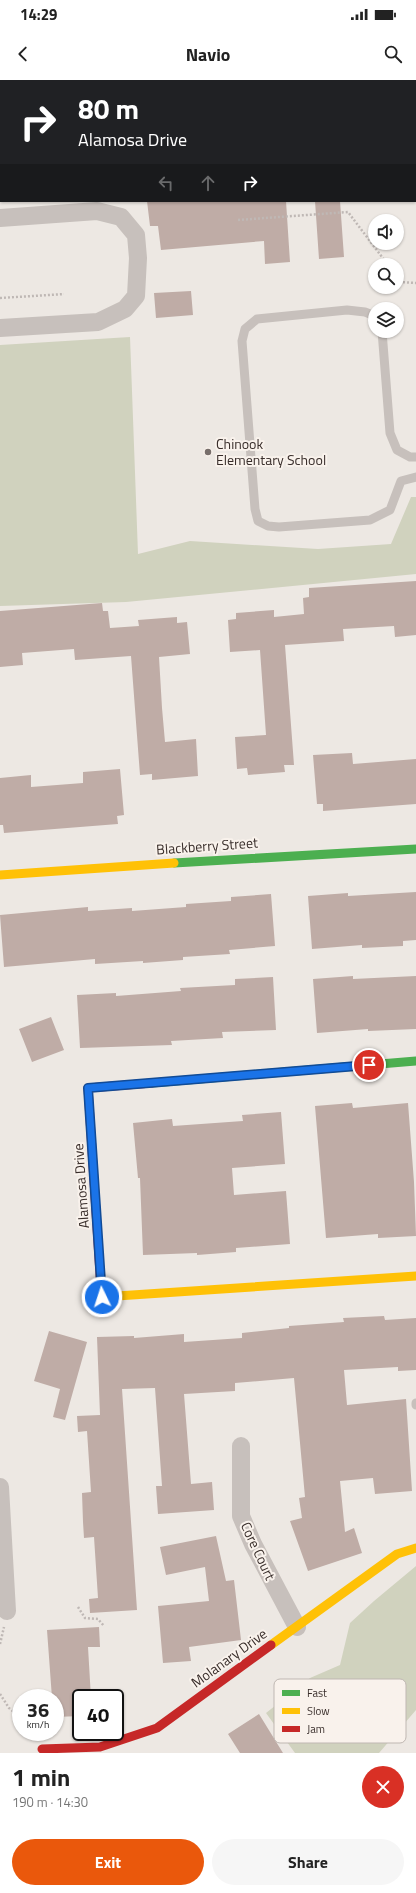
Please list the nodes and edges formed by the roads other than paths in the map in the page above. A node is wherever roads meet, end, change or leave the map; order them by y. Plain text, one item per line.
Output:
1 (0, 218) edge
2 (368, 313) edge
3 (0, 328) edge
4 (383, 338) edge
5 (416, 457) edge
6 (416, 477) edge
7 (416, 849) edge
8 (0, 875) edge
9 (416, 1062) edge
10 (416, 1276) edge
11 (241, 1446) dead end
12 (0, 1487) edge
13 (416, 1548) edge
14 (2, 1554) edge
15 (7, 1611) dead end
16 (296, 1627) junction
17 (42, 1749) dead end

1 - 3 street
2 - 6 lane
4 - 5 lane
7 - 8 street, Blackberry Street
9 - 10 street, Alamosa Drive
11 - 16 street, Core Court
12 - 14 street
13 - 16 street, Molanary Drive
14 - 15 street
16 - 17 street, Molanary Drive

